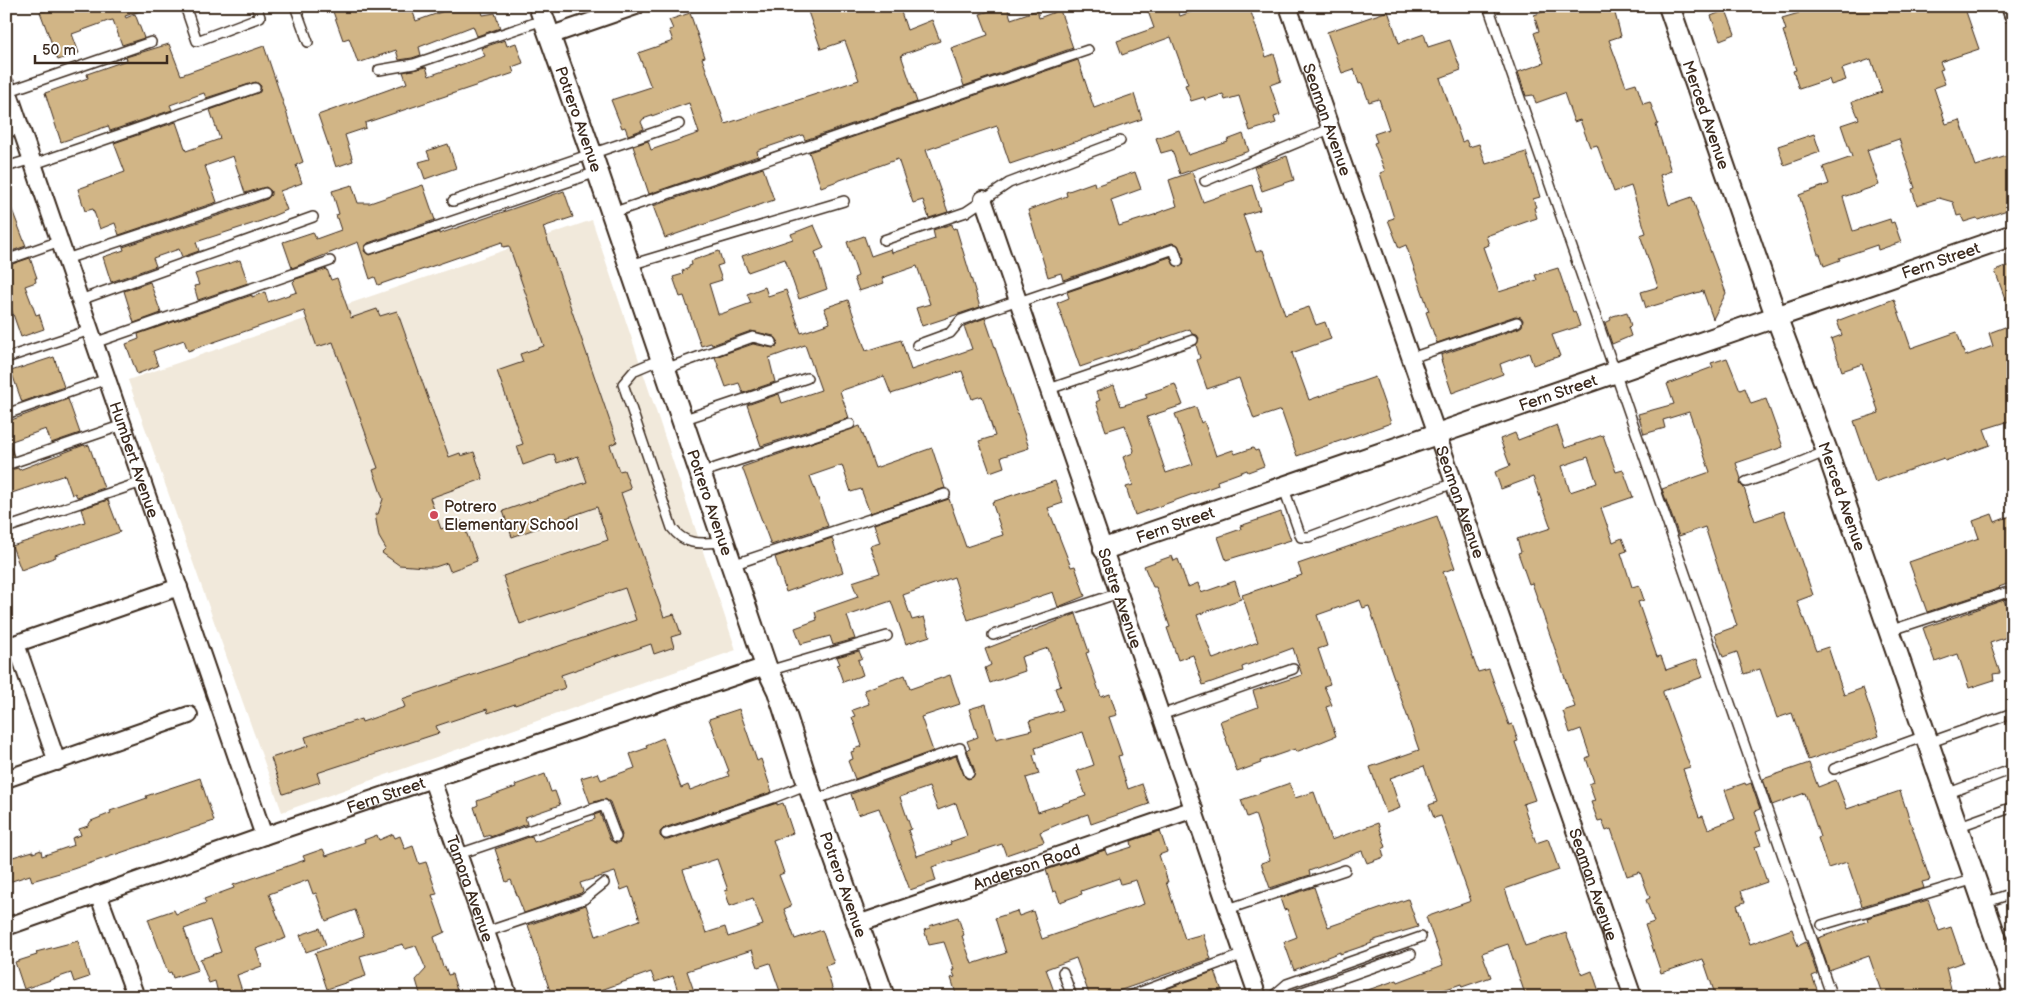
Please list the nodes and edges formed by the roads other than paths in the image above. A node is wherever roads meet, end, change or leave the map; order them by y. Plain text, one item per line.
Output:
1 (185, 6) edge
2 (256, 6) edge
3 (295, 6) edge
4 (636, 6) edge
5 (1288, 6) edge
6 (1488, 6) edge
7 (1669, 6) edge
8 (2010, 6) edge
9 (2013, 15) edge
10 (544, 21) edge
11 (151, 42) dead end
12 (308, 42) dead end
13 (1088, 50) dead end
14 (379, 70) dead end
15 (255, 88) dead end
16 (9, 97) edge
17 (679, 124) dead end
18 (1332, 128) junction
19 (14, 130) edge
20 (1120, 141) dead end
21 (33, 161) junction
22 (594, 163) junction
23 (6, 167) edge
24 (1205, 180) dead end
25 (265, 193) dead end
26 (984, 199) junction
27 (844, 201) dead end
28 (453, 202) dead end
29 (612, 213) junction
30 (313, 217) dead end
31 (2013, 235) edge
32 (884, 240) dead end
33 (60, 241) junction
34 (370, 249) dead end
35 (66, 259) junction
36 (6, 260) edge
37 (330, 261) dead end
38 (1178, 261) dead end
39 (630, 265) junction
40 (80, 300) junction
41 (1019, 301) junction
42 (1776, 316) junction
43 (1517, 322) dead end
44 (92, 336) junction
45 (1194, 340) dead end
46 (772, 342) dead end
47 (917, 345) dead end
48 (6, 358) edge
49 (1411, 358) junction
50 (663, 364) junction
51 (1616, 373) junction
52 (107, 378) junction
53 (807, 378) dead end
54 (1049, 388) junction
55 (6, 414) edge
56 (682, 420) junction
57 (850, 424) dead end
58 (123, 425) junction
59 (1437, 434) junction
60 (1827, 452) junction
61 (6, 465) edge
62 (700, 473) junction
63 (142, 482) junction
64 (1746, 482) dead end
65 (1454, 483) junction
66 (1283, 486) junction
67 (945, 494) dead end
68 (6, 528) edge
69 (724, 542) junction
70 (1104, 549) junction
71 (732, 565) junction
72 (179, 587) junction
73 (1120, 593) junction
74 (2013, 595) edge
75 (1889, 631) junction
76 (993, 634) dead end
77 (887, 636) dead end
78 (11, 645) edge
79 (767, 669) junction
80 (1293, 669) dead end
81 (2013, 713) edge
82 (189, 715) dead end
83 (1162, 715) junction
84 (1926, 740) junction
85 (57, 762) junction
86 (1834, 769) dead end
87 (2013, 769) edge
88 (969, 773) dead end
89 (6, 779) edge
90 (432, 780) junction
91 (811, 792) junction
92 (1946, 794) junction
93 (2013, 807) edge
94 (1194, 809) junction
95 (1957, 828) junction
96 (666, 834) dead end
97 (264, 836) junction
98 (616, 837) dead end
99 (459, 854) junction
100 (1346, 870) dead end
101 (1975, 880) junction
102 (604, 883) dead end
103 (2013, 893) edge
104 (98, 894) junction
105 (1983, 903) junction
106 (1228, 909) junction
107 (858, 924) junction
108 (1822, 925) dead end
109 (6, 927) edge
110 (486, 932) junction
111 (1420, 938) dead end
112 (1244, 954) junction
113 (1411, 954) dead end
114 (2009, 968) edge
115 (1063, 972) dead end
116 (2013, 988) edge
117 (136, 997) edge
118 (509, 997) edge
119 (884, 997) edge
120 (1072, 997) edge
121 (1128, 997) edge
122 (1258, 997) edge
123 (1272, 997) edge
124 (1288, 997) edge
125 (1633, 997) edge
126 (1832, 997) edge

1 - 2 lane
3 - 12 lane
4 - 10 street
5 - 18 street, Seaman Avenue
6 - 51 lane
7 - 42 street, Merced Avenue
8 - 9 street
10 - 14 lane
10 - 22 street, Potrero Avenue
11 - 16 lane
13 - 29 lane
15 - 21 lane
16 - 19 street, Humbert Avenue
17 - 22 lane
18 - 24 lane
18 - 49 street, Seaman Avenue
19 - 21 street, Humbert Avenue
20 - 26 lane
21 - 23 lane
21 - 33 street, Humbert Avenue
22 - 28 lane
22 - 29 street, Potrero Avenue
22 - 34 lane
25 - 35 lane
26 - 32 lane
26 - 41 street, Sastre Avenue
27 - 39 lane
29 - 39 street, Potrero Avenue
30 - 40 lane
31 - 42 street, Fern Street
33 - 35 street, Humbert Avenue
33 - 36 lane
35 - 40 street, Humbert Avenue
37 - 44 lane
38 - 41 lane
39 - 50 street, Potrero Avenue
40 - 44 street, Humbert Avenue
41 - 47 lane
41 - 54 street, Sastre Avenue
42 - 51 street, Fern Street
42 - 60 street, Merced Avenue
43 - 49 lane
44 - 48 lane
44 - 52 street, Humbert Avenue
45 - 54 lane
46 - 50 lane
49 - 59 street, Seaman Avenue
50 - 56 street, Potrero Avenue
50 - 69 lane
51 - 59 street, Fern Street
51 - 126 lane
52 - 55 lane
52 - 58 street, Humbert Avenue
53 - 56 lane
54 - 70 street, Sastre Avenue
56 - 62 street, Potrero Avenue
57 - 62 lane
58 - 61 lane
58 - 63 street, Humbert Avenue
59 - 65 street, Seaman Avenue
59 - 66 street, Fern Street
60 - 64 lane
60 - 75 street, Merced Avenue
62 - 69 street, Potrero Avenue
63 - 68 lane
63 - 72 street, Humbert Avenue
65 - 66 lane
65 - 125 street, Seaman Avenue
66 - 70 street, Fern Street
67 - 71 lane
69 - 71 street, Potrero Avenue
70 - 73 street, Sastre Avenue
71 - 79 street, Potrero Avenue
72 - 78 street
72 - 97 street, Humbert Avenue
73 - 76 lane
73 - 83 street, Sastre Avenue
74 - 75 lane
75 - 84 street, Merced Avenue
77 - 79 lane
78 - 85 street
79 - 90 street, Fern Street
79 - 91 street, Potrero Avenue
80 - 83 lane
81 - 84 lane
82 - 85 street
83 - 94 street, Sastre Avenue
84 - 86 lane
84 - 92 street, Merced Avenue
85 - 89 street
87 - 92 lane
88 - 91 lane
90 - 97 street, Fern Street
90 - 99 street, Tamora Avenue
91 - 96 lane
91 - 107 street, Potrero Avenue
92 - 95 street, Merced Avenue
93 - 95 lane
94 - 106 street, Sastre Avenue
94 - 107 street, Anderson Road
95 - 101 street, Merced Avenue
97 - 104 street, Fern Street
98 - 99 lane
99 - 110 street, Tamora Avenue
100 - 106 lane
101 - 105 street, Merced Avenue
101 - 108 lane
102 - 110 lane
103 - 105 lane
104 - 109 street, Fern Street
104 - 117 street
105 - 114 street, Merced Avenue
106 - 112 street, Sastre Avenue
107 - 119 street, Potrero Avenue
110 - 118 street, Tamora Avenue
111 - 123 lane
112 - 121 lane
112 - 122 street, Sastre Avenue
113 - 124 lane
114 - 116 street, Merced Avenue
115 - 120 lane

